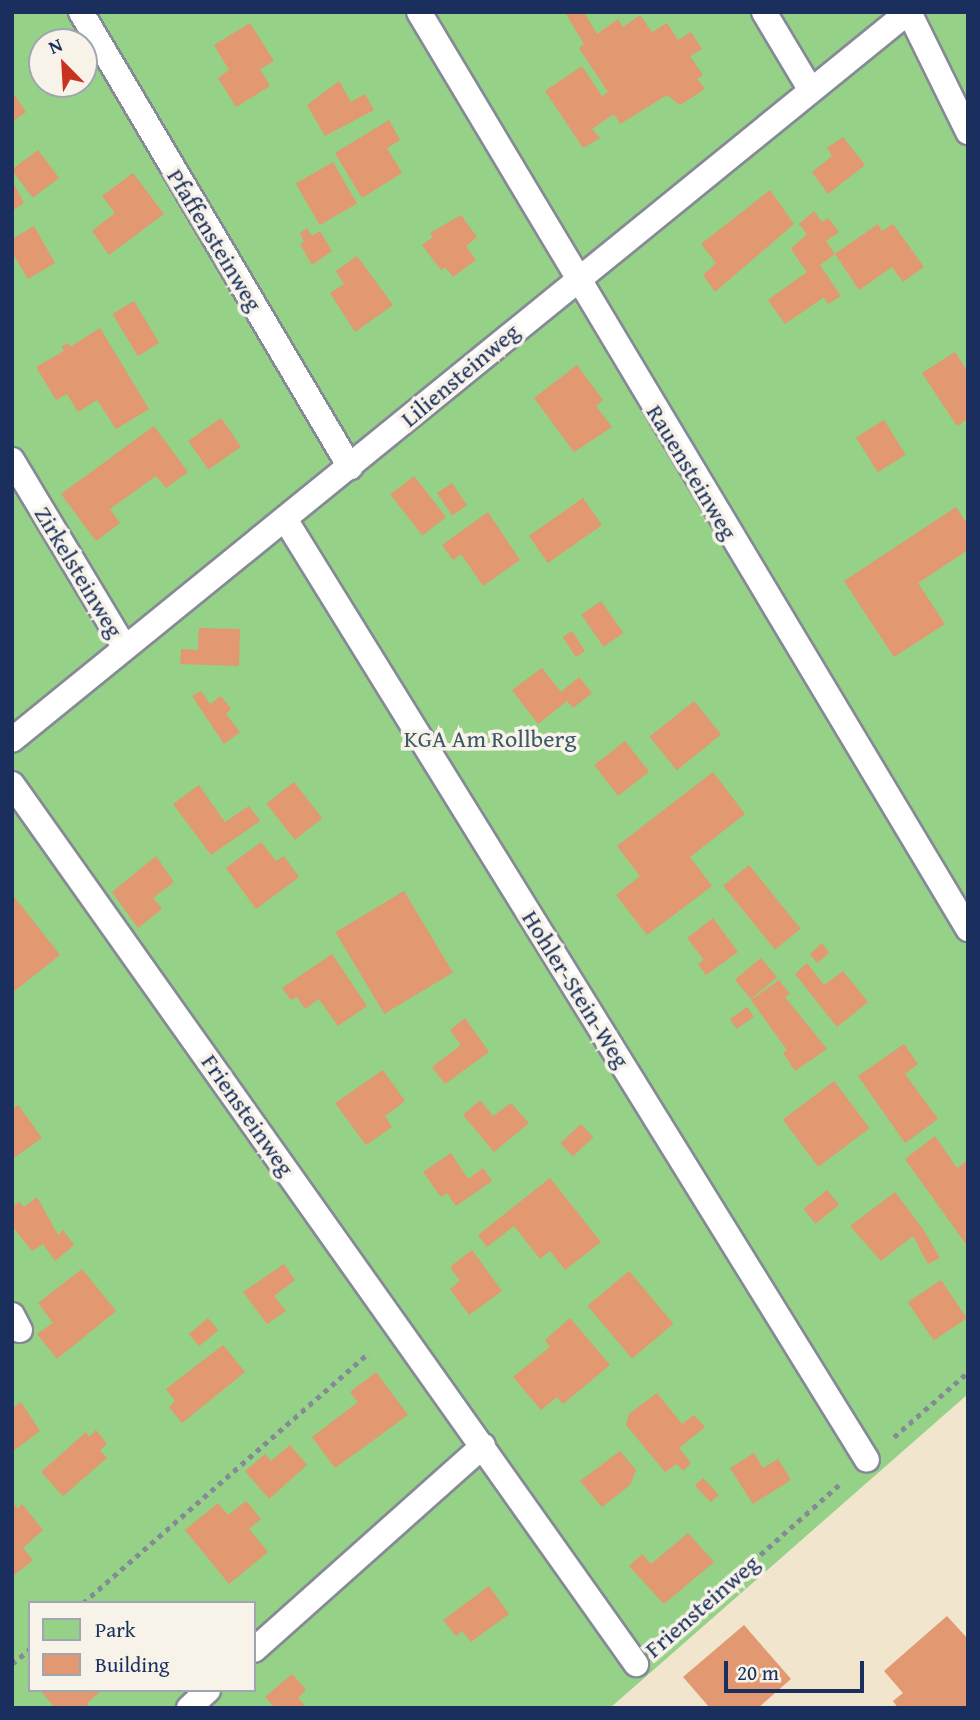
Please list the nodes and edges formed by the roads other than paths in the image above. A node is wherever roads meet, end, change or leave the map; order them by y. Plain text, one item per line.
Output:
1 (81, 12) edge
2 (419, 12) edge
3 (764, 12) edge
4 (909, 12) edge
5 (810, 89) junction
6 (968, 132) edge
7 (576, 279) junction
8 (12, 460) edge
9 (350, 467) junction
10 (285, 519) junction
11 (125, 649) junction
12 (12, 740) edge
13 (12, 784) edge
14 (968, 929) edge
15 (483, 1446) junction
16 (867, 1460) road end
17 (256, 1648) edge
18 (636, 1664) road end
19 (206, 1692) edge
20 (189, 1708) edge

1 - 9 lane, Pfaffensteinweg
2 - 7 lane, Rauensteinweg
3 - 5 lane
4 - 5 lane, Liliensteinweg
4 - 6 lane
5 - 7 lane, Liliensteinweg
7 - 9 lane, Liliensteinweg
7 - 14 lane, Rauensteinweg
8 - 11 lane, Zirkelsteinweg
9 - 10 lane, Liliensteinweg
10 - 11 lane, Liliensteinweg
10 - 16 lane, Hohler-Stein-Weg
11 - 12 lane, Liliensteinweg
13 - 15 lane, Friensteinweg
15 - 17 lane
15 - 18 lane, Friensteinweg
19 - 20 lane

